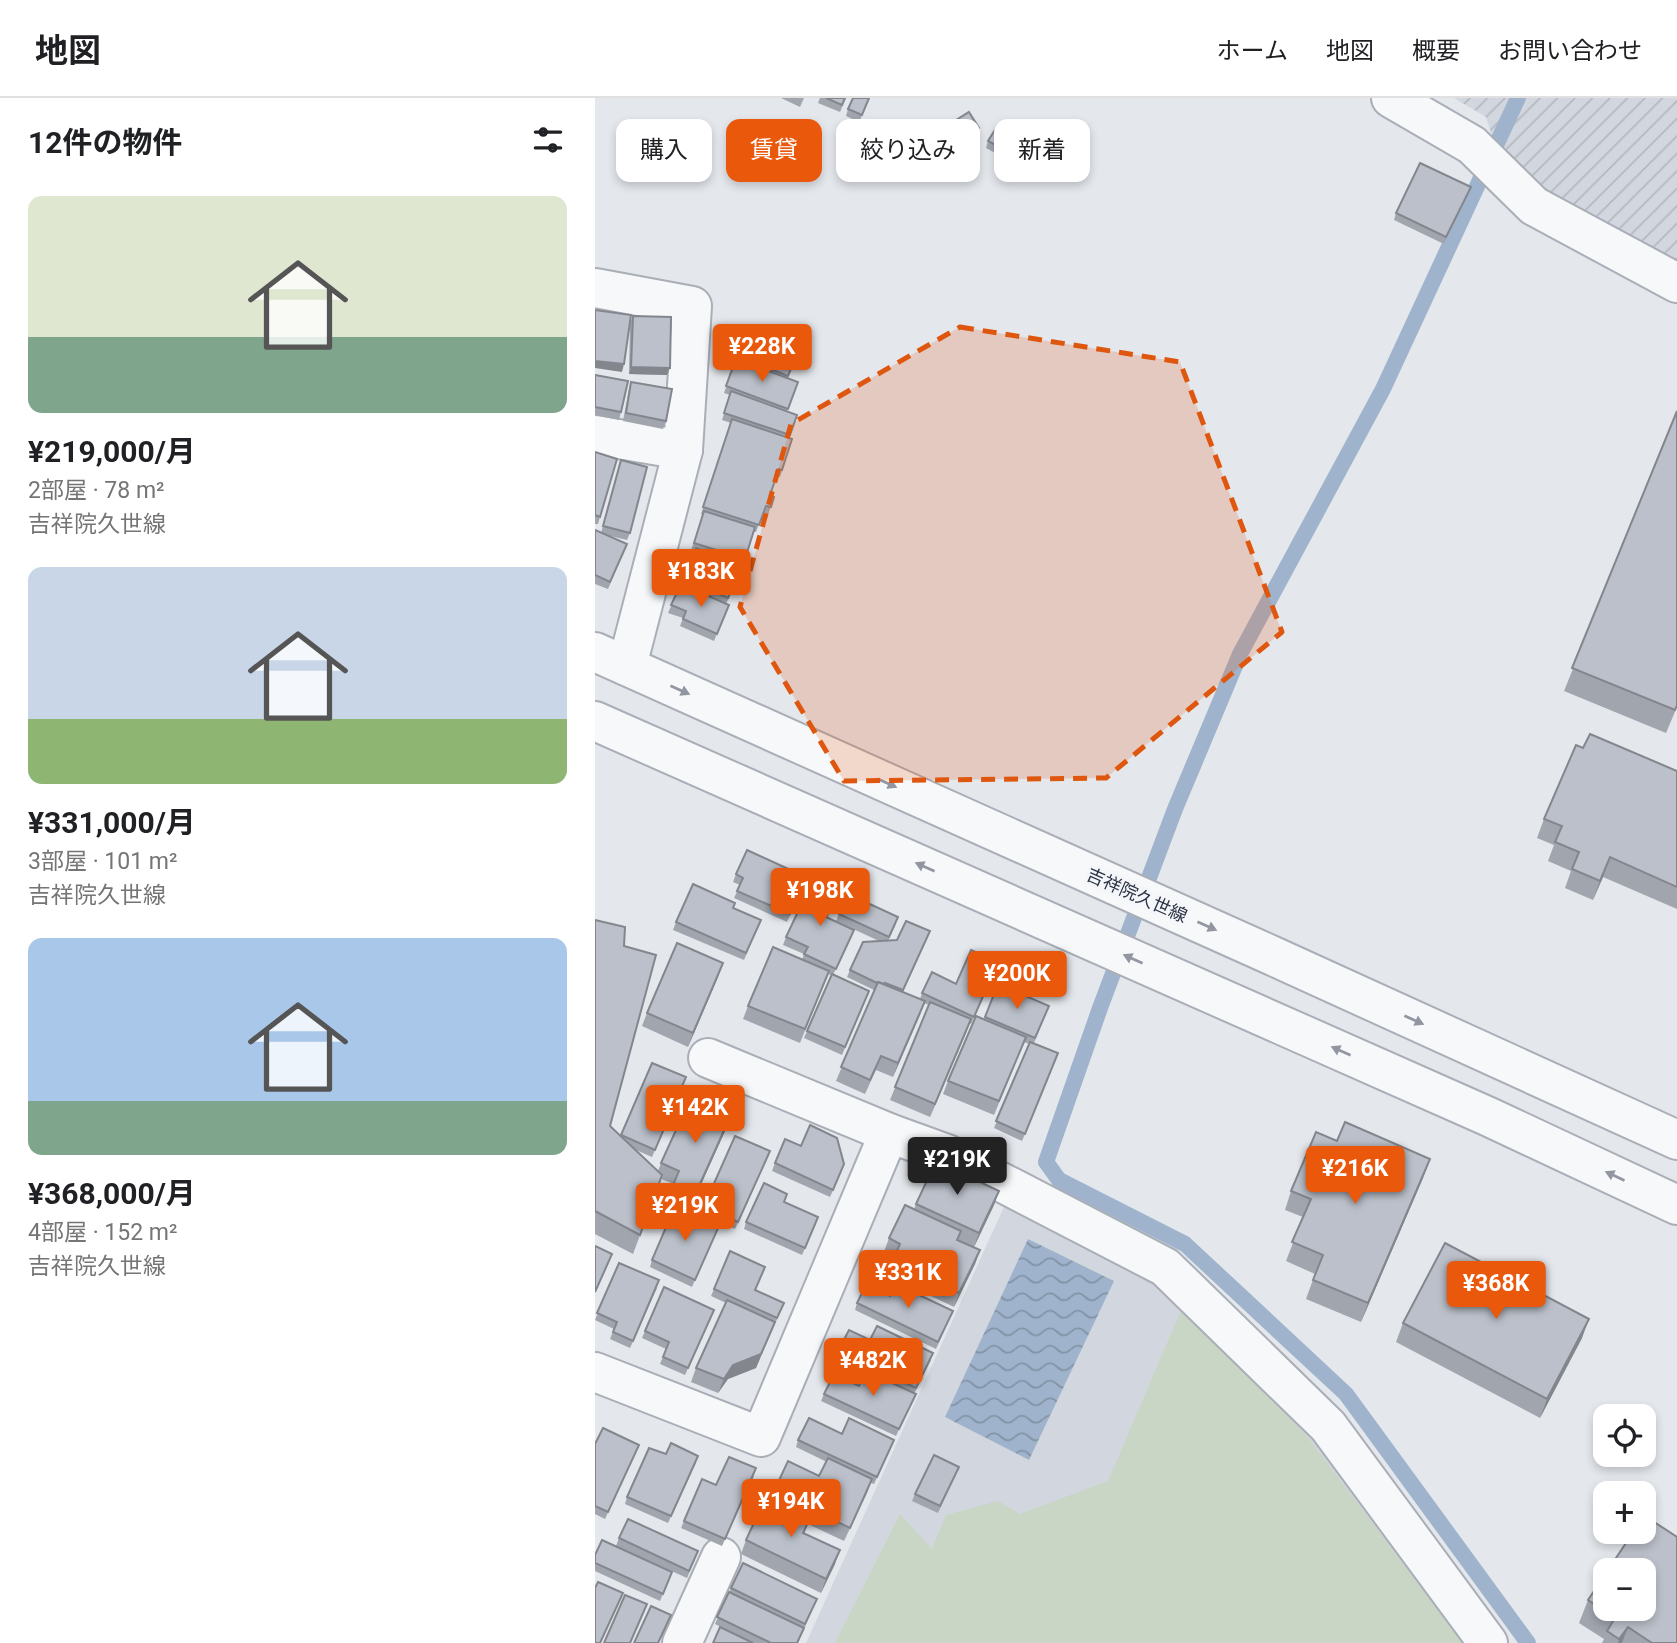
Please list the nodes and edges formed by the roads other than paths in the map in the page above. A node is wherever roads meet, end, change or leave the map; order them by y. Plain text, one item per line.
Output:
1 (1391, 98) edge
2 (1677, 283) edge
3 (595, 288) edge
4 (595, 435) edge
5 (683, 450) junction
6 (611, 659) edge
7 (595, 721) edge
8 (708, 1058) dead end
9 (889, 1133) junction
10 (1677, 1140) edge
11 (1677, 1205) edge
12 (595, 1372) edge
13 (721, 1557) dead end
14 (682, 1643) edge
15 (1488, 1643) edge

1 - 2 street
3 - 5 street
4 - 5 street
5 - 6 street
6 -> 10 street, 吉祥院久世線
11 -> 7 street
8 - 9 street
9 - 12 street
9 - 15 street
13 - 14 street

